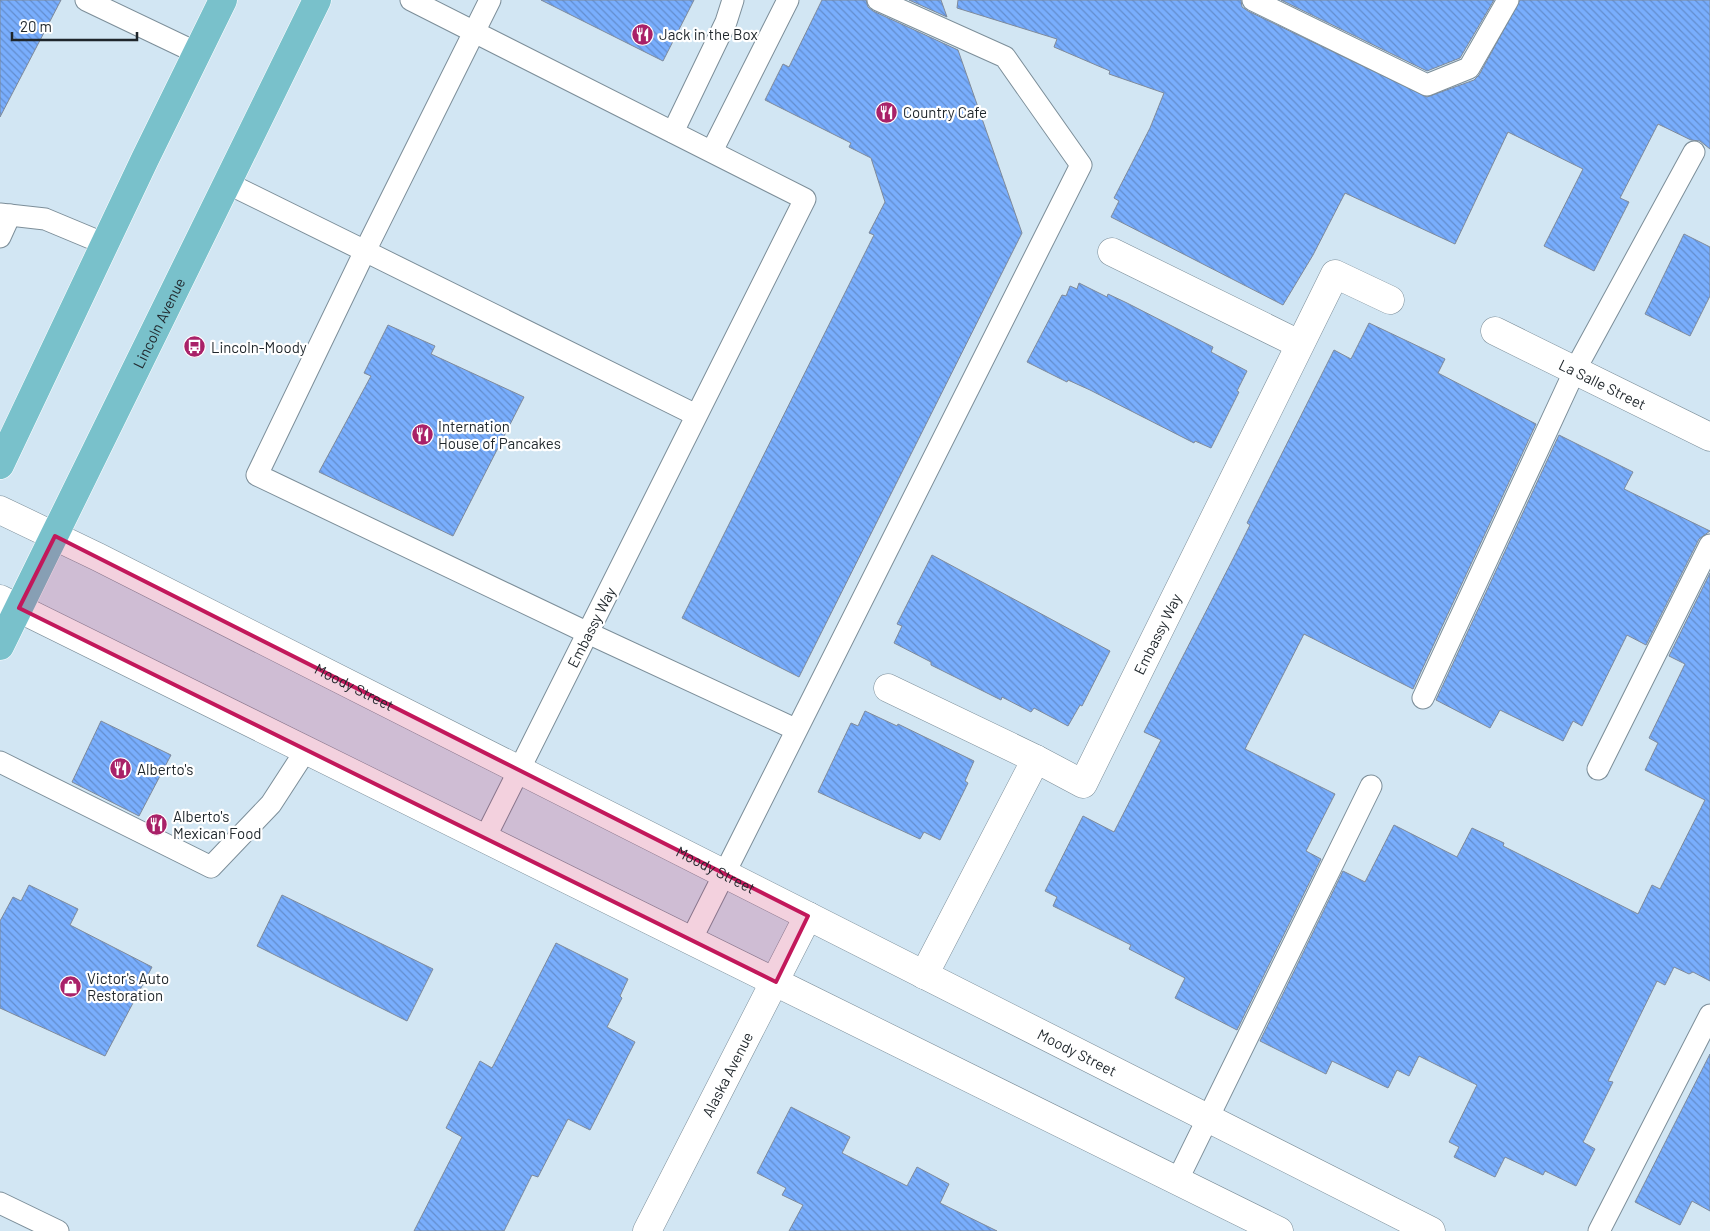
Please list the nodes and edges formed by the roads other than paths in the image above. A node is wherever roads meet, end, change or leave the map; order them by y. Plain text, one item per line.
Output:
1 (86, 0) edge
2 (223, 0) edge
3 (317, 0) edge
4 (411, 0) edge
5 (490, 0) edge
6 (733, 0) edge
7 (788, 0) edge
8 (878, 0) edge
9 (1253, 0) edge
10 (1508, 0) edge
11 (474, 32) junction
12 (197, 53) junction
13 (674, 132) junction
14 (712, 152) junction
15 (1694, 152) dead end
16 (227, 183) junction
17 (5, 214) edge
18 (0, 236) edge
19 (105, 244) junction
20 (365, 251) junction
21 (1112, 252) dead end
22 (1390, 300) dead end
23 (1494, 331) dead end
24 (1299, 344) junction
25 (1575, 370) junction
26 (696, 415) junction
27 (1710, 437) edge
28 (0, 465) edge
29 (0, 510) edge
30 (55, 536) junction
31 (1710, 546) edge
32 (9, 603) edge
33 (588, 633) junction
34 (0, 646) edge
35 (888, 688) dead end
36 (1423, 698) dead end
37 (795, 730) junction
38 (306, 750) junction
39 (1036, 759) junction
40 (0, 762) edge
41 (1598, 769) dead end
42 (519, 771) junction
43 (1371, 786) dead end
44 (485, 838) junction
45 (724, 874) junction
46 (808, 916) junction
47 (691, 940) junction
48 (924, 975) junction
49 (776, 982) junction
50 (1710, 1015) edge
51 (1208, 1118) junction
52 (1178, 1181) junction
53 (0, 1203) edge
54 (58, 1231) edge
55 (647, 1231) edge
56 (1279, 1231) edge
57 (1431, 1231) edge
58 (1599, 1231) edge

1 - 12 lane
2 - 12 main road
3 - 16 main road, Lincoln Avenue
4 - 11 lane
5 - 11 lane
6 - 13 lane
7 - 14 lane
8 - 37 lane
9 - 10 lane
11 - 13 lane
11 - 20 lane
12 - 19 main road
13 - 14 lane
14 - 26 lane, Embassy Way
15 - 25 lane
16 - 20 lane
16 - 30 main road, Lincoln Avenue
17 - 18 lane
17 - 19 lane
19 - 28 main road
20 - 26 lane
20 - 33 lane
21 - 24 main road
22 - 24 main road, Embassy Way
23 - 25 main road, La Salle Street
24 - 39 main road, Embassy Way
25 - 27 main road, La Salle Street
25 - 36 lane
26 - 33 lane, Embassy Way
29 - 30 main road, Moody Street
30 - 32 main road, Lincoln Avenue
30 - 42 main road, Moody Street
31 - 41 lane
32 - 34 main road, Lincoln Avenue
32 - 38 main road
33 - 37 lane
33 - 42 lane, Embassy Way
35 - 39 main road
37 - 45 lane
38 - 40 lane
38 - 44 main road
39 - 48 main road
42 - 44 lane, Embassy Way
42 - 45 main road, Moody Street
43 - 51 lane
44 - 47 main road
45 - 46 main road, Moody Street
45 - 47 lane
46 - 48 main road, Moody Street
46 - 49 main road, Alaska Avenue
47 - 49 main road
48 - 51 main road, Moody Street
49 - 52 main road
49 - 55 main road, Alaska Avenue
50 - 58 lane
51 - 52 lane
51 - 57 main road, Moody Street
52 - 56 main road
53 - 54 lane

